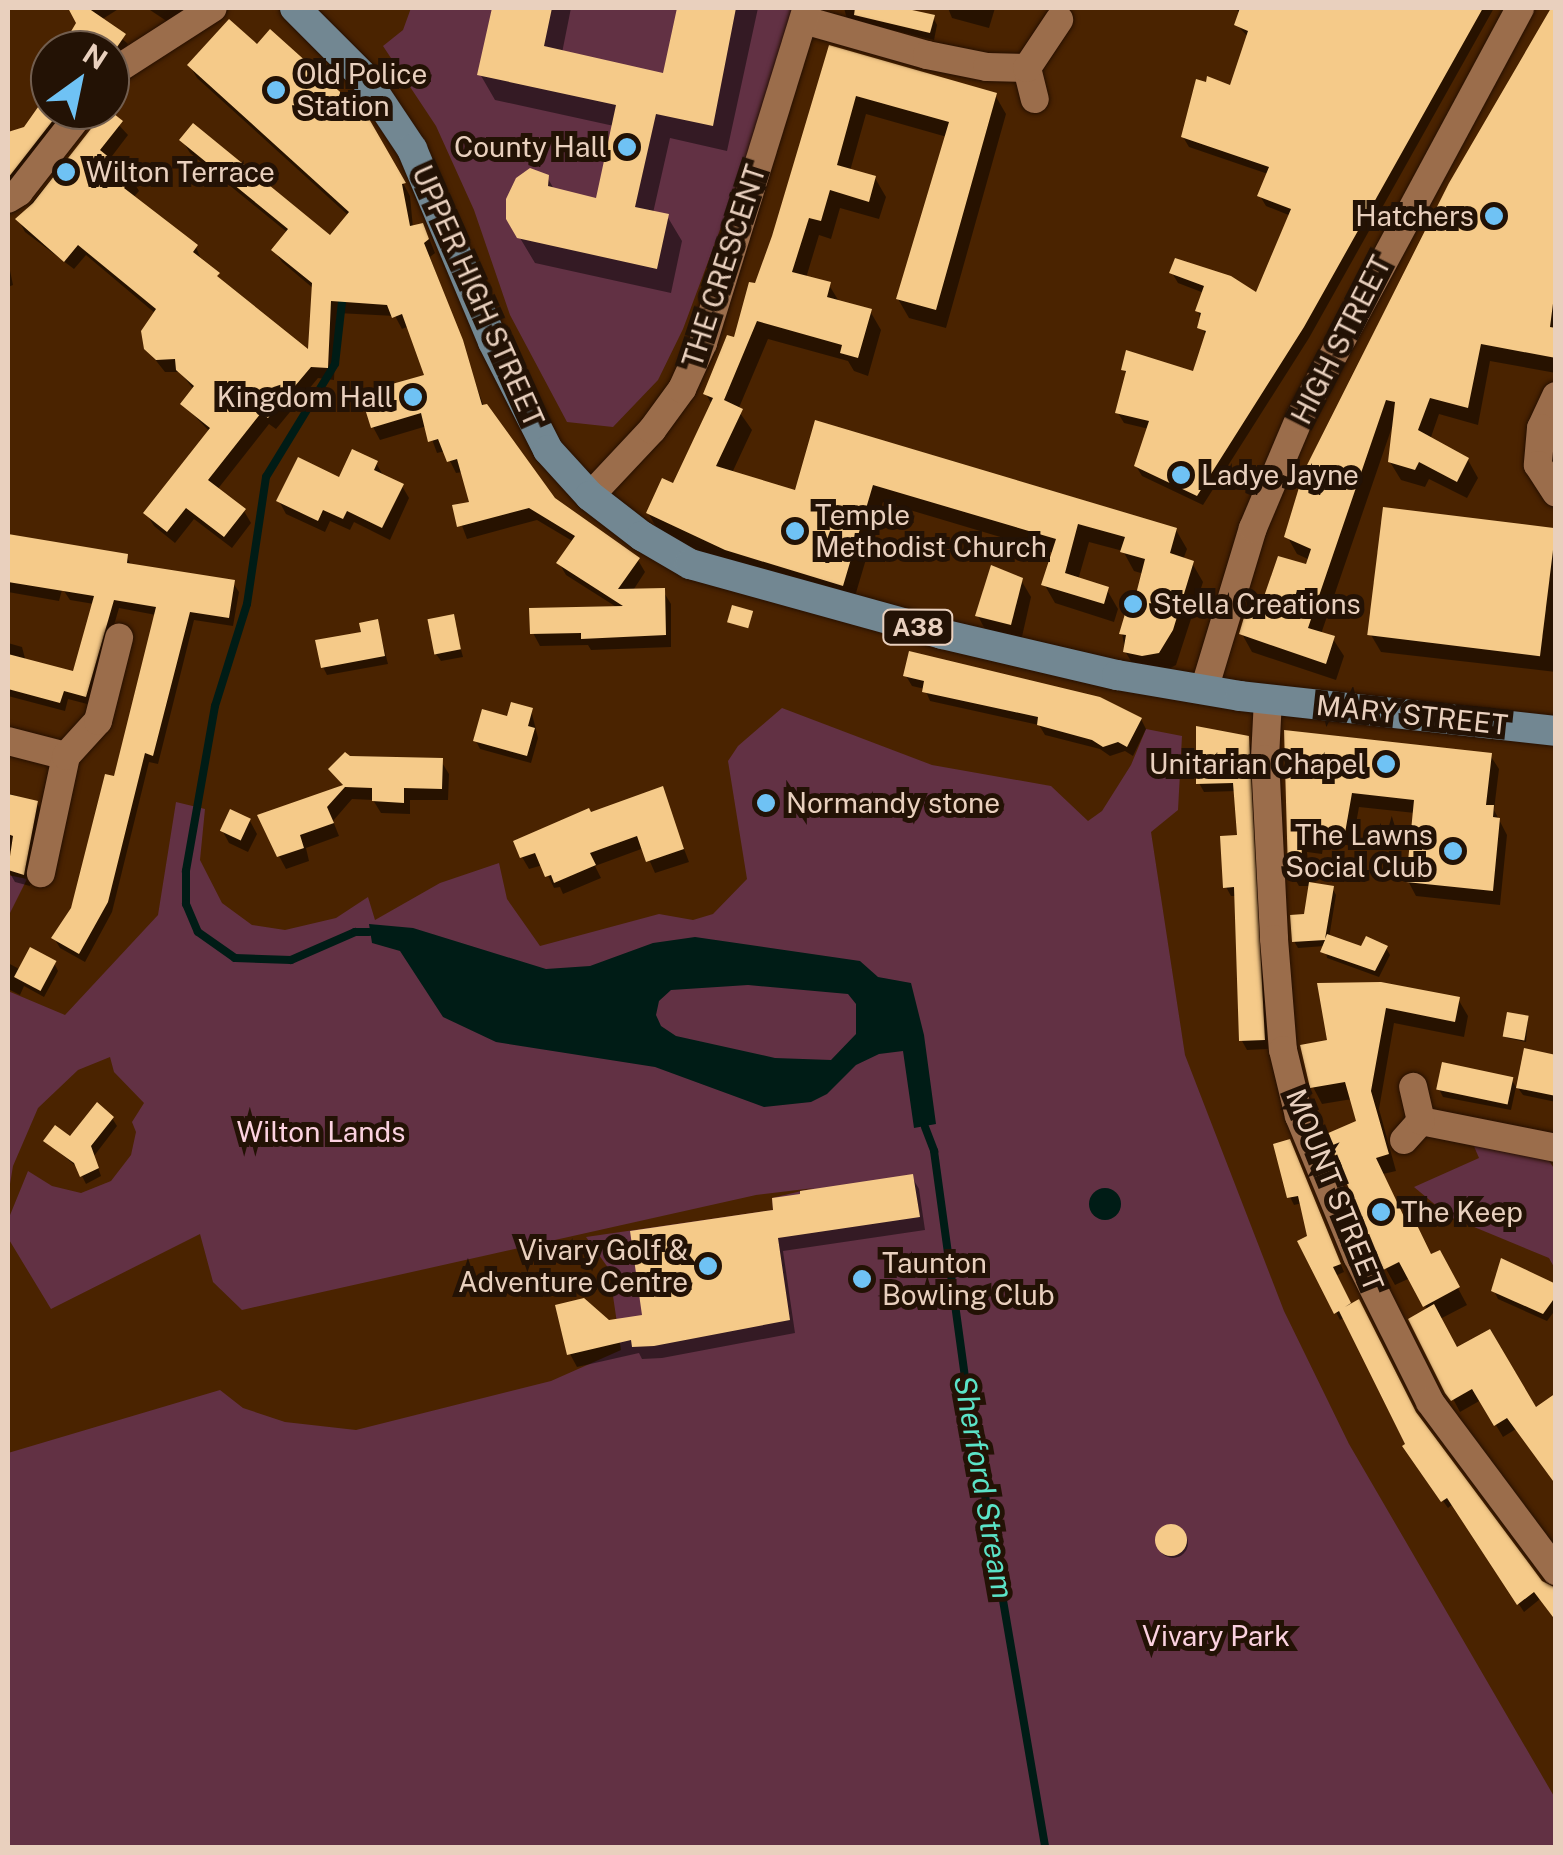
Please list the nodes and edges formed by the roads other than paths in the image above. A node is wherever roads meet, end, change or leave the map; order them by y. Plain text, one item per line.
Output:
1 (213, 8) edge
2 (295, 8) edge
3 (1520, 8) edge
4 (806, 14) edge
5 (1059, 20) dead end
6 (130, 61) edge
7 (1027, 68) junction
8 (1035, 100) dead end
9 (67, 130) edge
10 (8, 200) edge
11 (1556, 396) edge
12 (1556, 492) edge
13 (590, 496) junction
14 (119, 638) dead end
15 (1204, 690) junction
16 (1268, 698) junction
17 (1556, 731) edge
18 (8, 741) edge
19 (66, 756) junction
20 (40, 873) dead end
21 (1413, 1087) dead end
22 (1556, 1148) edge
23 (1556, 1571) edge

1 - 6 street
2 - 13 main road, UPPER HIGH STREET / A38
3 - 15 street, HIGH STREET
4 - 7 street
4 - 13 street, THE CRESCENT
5 - 7 street
7 - 8 street
9 - 10 street
11 - 12 street
13 - 15 main road, UPPER HIGH STREET / A38
14 - 19 street
15 - 16 main road, UPPER HIGH STREET / A38
16 - 17 main road, MARY STREET / A38
16 - 23 street, MOUNT STREET
18 - 19 street
19 - 20 street
21 - 22 street

